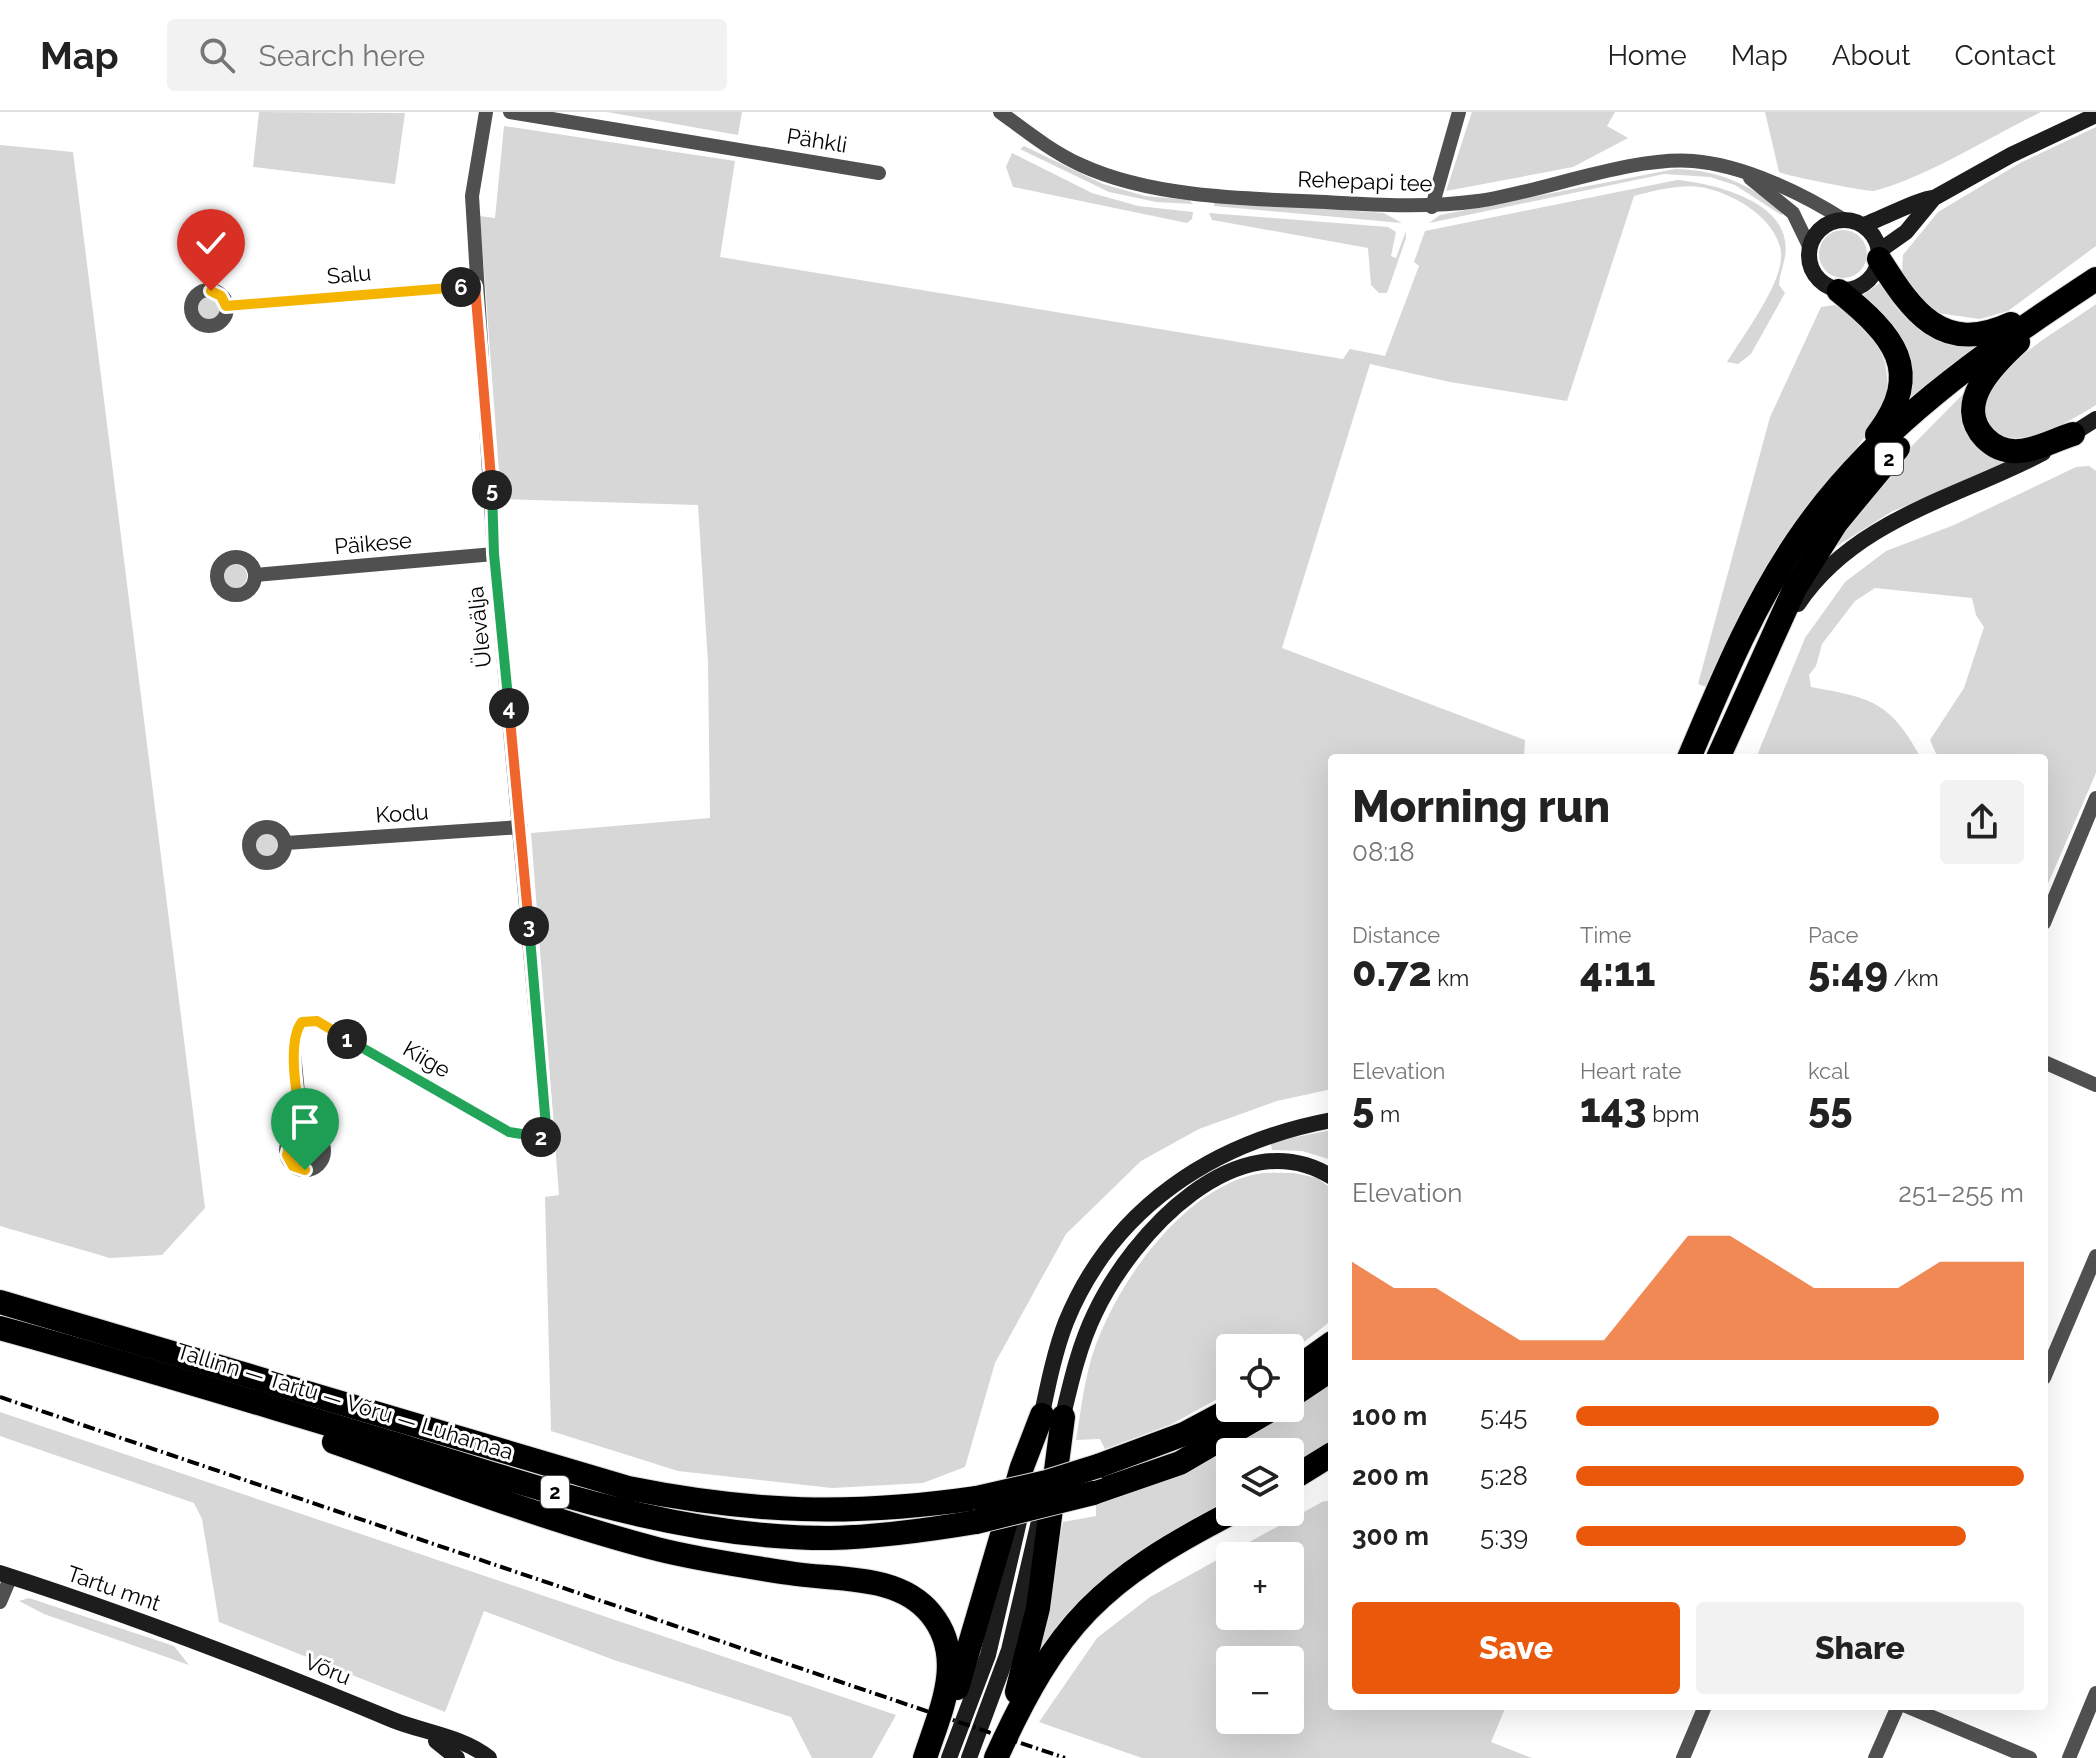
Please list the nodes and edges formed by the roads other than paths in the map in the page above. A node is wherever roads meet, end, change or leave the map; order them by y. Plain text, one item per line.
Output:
1 (486, 112) edge
2 (510, 112) edge
3 (1000, 112) edge
4 (1459, 112) edge
5 (2096, 115) edge
6 (879, 173) dead end
7 (1744, 173) junction
8 (1934, 198) junction
9 (1432, 207) junction
10 (1844, 220) junction
11 (1864, 225) junction
12 (1809, 246) junction
13 (1879, 255) junction
14 (2096, 279) edge
15 (475, 286) junction
16 (1839, 291) junction
17 (2067, 298) junction
18 (226, 306) dead end
19 (2096, 419) edge
20 (2073, 434) junction
21 (1835, 491) junction
22 (494, 554) junction
23 (255, 575) dead end
24 (1759, 661) junction
25 (1691, 754) edge
26 (1720, 754) edge
27 (2096, 798) edge
28 (521, 827) junction
29 (286, 843) dead end
30 (2048, 913) edge
31 (2048, 1064) edge
32 (2096, 1085) edge
33 (1328, 1121) edge
34 (302, 1133) dead end
35 (547, 1138) joint
36 (1328, 1175) edge
37 (2096, 1256) edge
38 (0, 1302) edge
39 (0, 1328) edge
40 (1328, 1336) edge
41 (1328, 1346) edge
42 (1304, 1358) edge
43 (1304, 1362) edge
44 (147, 1368) junction
45 (2048, 1369) edge
46 (1328, 1372) edge
47 (1304, 1388) edge
48 (1052, 1416) junction
49 (1216, 1417) edge
50 (1250, 1422) edge
51 (1328, 1456) edge
52 (1304, 1471) edge
53 (976, 1510) junction
54 (1216, 1521) edge
55 (6, 1574) edge
56 (0, 1602) edge
57 (214, 1646) joint
58 (2096, 1693) edge
59 (1703, 1710) edge
60 (1896, 1710) edge
61 (1916, 1710) edge
62 (425, 1733) junction
63 (457, 1758) edge
64 (489, 1758) edge
65 (925, 1758) edge
66 (949, 1758) edge
67 (969, 1758) edge
68 (994, 1758) edge
69 (1683, 1758) edge
70 (1875, 1758) edge
71 (2030, 1758) edge
72 (2069, 1758) edge

1 - 15 street, Ülevälja
2 - 6 street, Pähkli
3 - 9 street, Rehepapi tee
4 - 9 street
5 - 8 main road
7 - 9 street, Rehepapi tee
7 - 10 street, Rehepapi tee
7 - 12 street, Rehepapi tee
8 - 11 main road
8 - 13 main road
10 - 11 main road
10 - 12 main road
11 - 13 main road
12 - 16 main road
13 - 16 main road
13 - 17 highway
14 - 17 highway, 2
15 - 18 street, Salu
15 - 22 street, Ülevälja
16 - 21 highway
17 - 20 highway
17 - 21 highway, 2
17 - 24 highway, 2
19 - 20 main road
20 - 24 main road
21 - 25 highway, 2
22 - 23 street, Päikese
22 - 28 street, Ülevälja
24 - 26 highway, 2
27 - 30 street
28 - 29 street, Kodu
28 - 35 street, Ülevälja
31 - 32 street
33 - 48 main road
34 - 35 street, Kiige
36 - 48 main road
37 - 45 street
38 - 53 highway, Tallinn — Tartu — Võru — Luhamaa / 2
39 - 44 highway, Tallinn — Tartu — Võru — Luhamaa / 2
40 - 42 main road
41 - 43 highway
44 - 53 highway, Tallinn — Tartu — Võru — Luhamaa / 2
44 - 65 highway
46 - 47 highway
48 - 65 highway
48 - 66 main road
48 - 67 main road
48 - 68 highway
49 - 53 highway, Tallinn — Tartu — Võru — Luhamaa / 2, bridge
50 - 53 highway, Tallinn — Tartu — Võru — Luhamaa / 2, bridge
51 - 52 highway
54 - 68 highway
55 - 56 street
55 - 57 main road, Tartu mnt
57 - 62 main road, Võru
58 - 72 street
59 - 69 street
60 - 70 street
61 - 71 street
62 - 63 main road, Võru
62 - 64 main road, Võru

